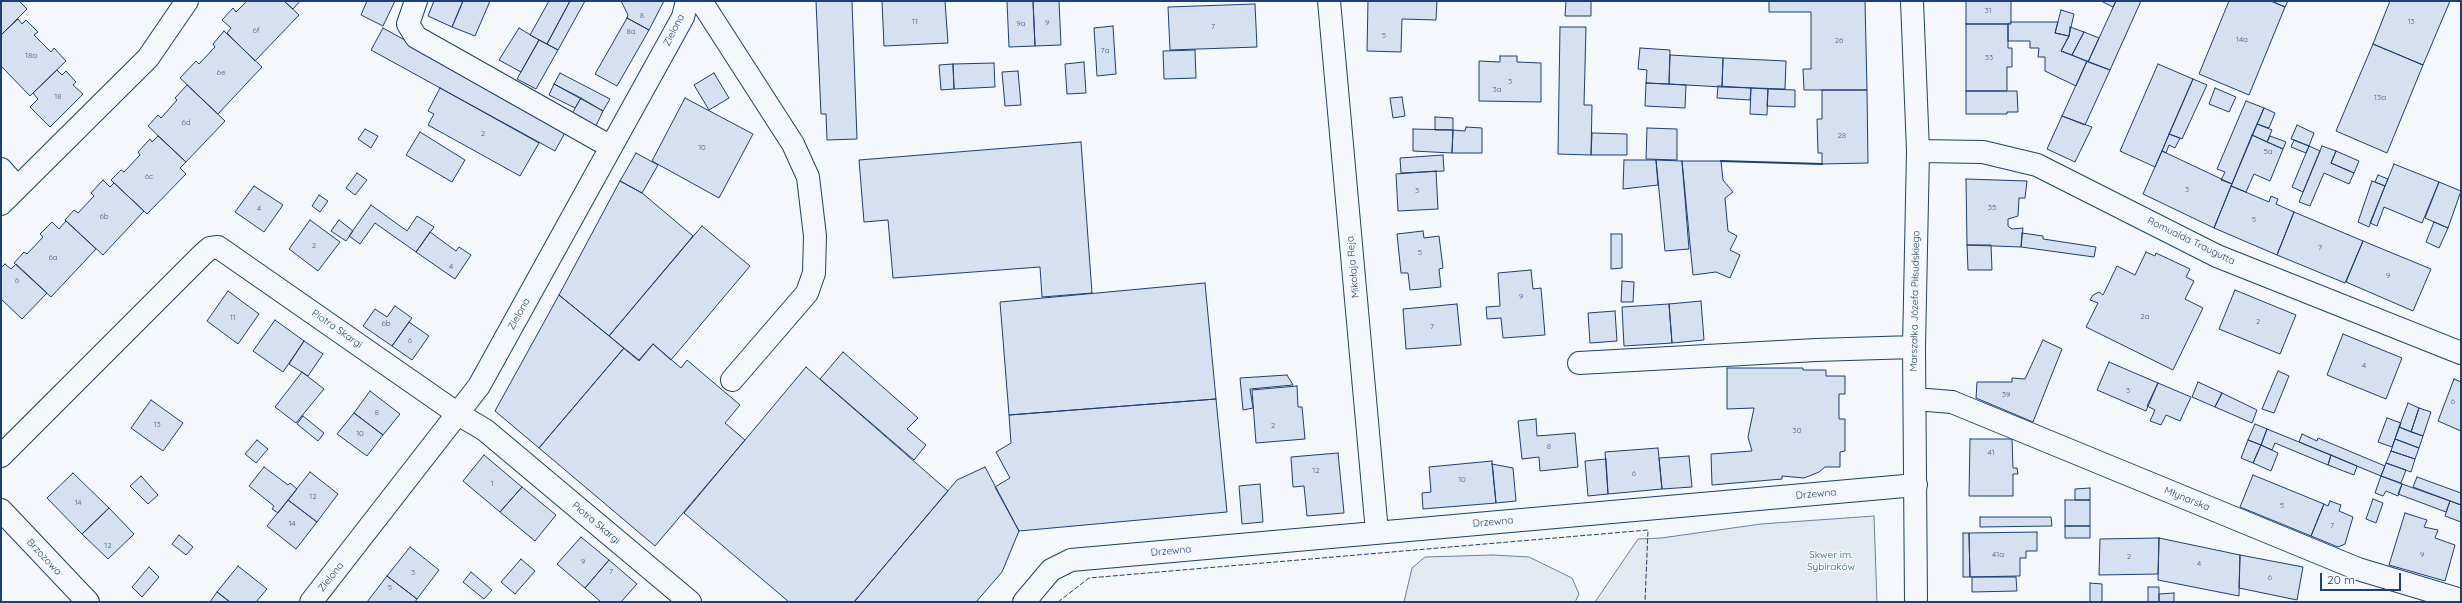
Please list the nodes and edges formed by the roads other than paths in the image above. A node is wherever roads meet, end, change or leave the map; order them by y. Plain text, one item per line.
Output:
1 (187, 1) edge
2 (416, 1) edge
3 (687, 1) edge
4 (701, 1) edge
5 (1329, 1) edge
6 (1912, 1) edge
7 (611, 147) junction
8 (1918, 151) junction
9 (1, 169) edge
10 (17, 187) junction
11 (1, 204) edge
12 (1914, 347) junction
13 (2461, 353) edge
14 (1579, 364) dead end
15 (732, 380) dead end
16 (1915, 399) junction
17 (458, 414) junction
18 (1, 456) edge
19 (1916, 485) junction
20 (1, 510) edge
21 (1376, 532) junction
22 (2461, 600) edge
23 (88, 602) edge
24 (311, 602) edge
25 (690, 602) edge
26 (1024, 602) edge
27 (1916, 602) edge

1 - 10 street
2 - 7 street
3 - 7 street, Zielona
4 - 15 street
5 - 21 street, Mikołaja Reja
6 - 8 street, Marszałka Józefa Piłsudskiego
7 - 17 street, Zielona
8 - 12 street, Marszałka Józefa Piłsudskiego
8 - 13 street, Romualda Traugutta
9 - 10 street
10 - 11 street
12 - 14 street
12 - 16 street, Marszałka Józefa Piłsudskiego
16 - 19 street, Marszałka Józefa Piłsudskiego
16 - 22 street, Młynarska
17 - 18 street, Piotra Skargi
17 - 24 street, Zielona
17 - 25 street, Piotra Skargi
19 - 21 street, Drzewna
19 - 27 street, Marszałka Józefa Piłsudskiego
20 - 23 street, Brzozowa
21 - 26 street, Drzewna

